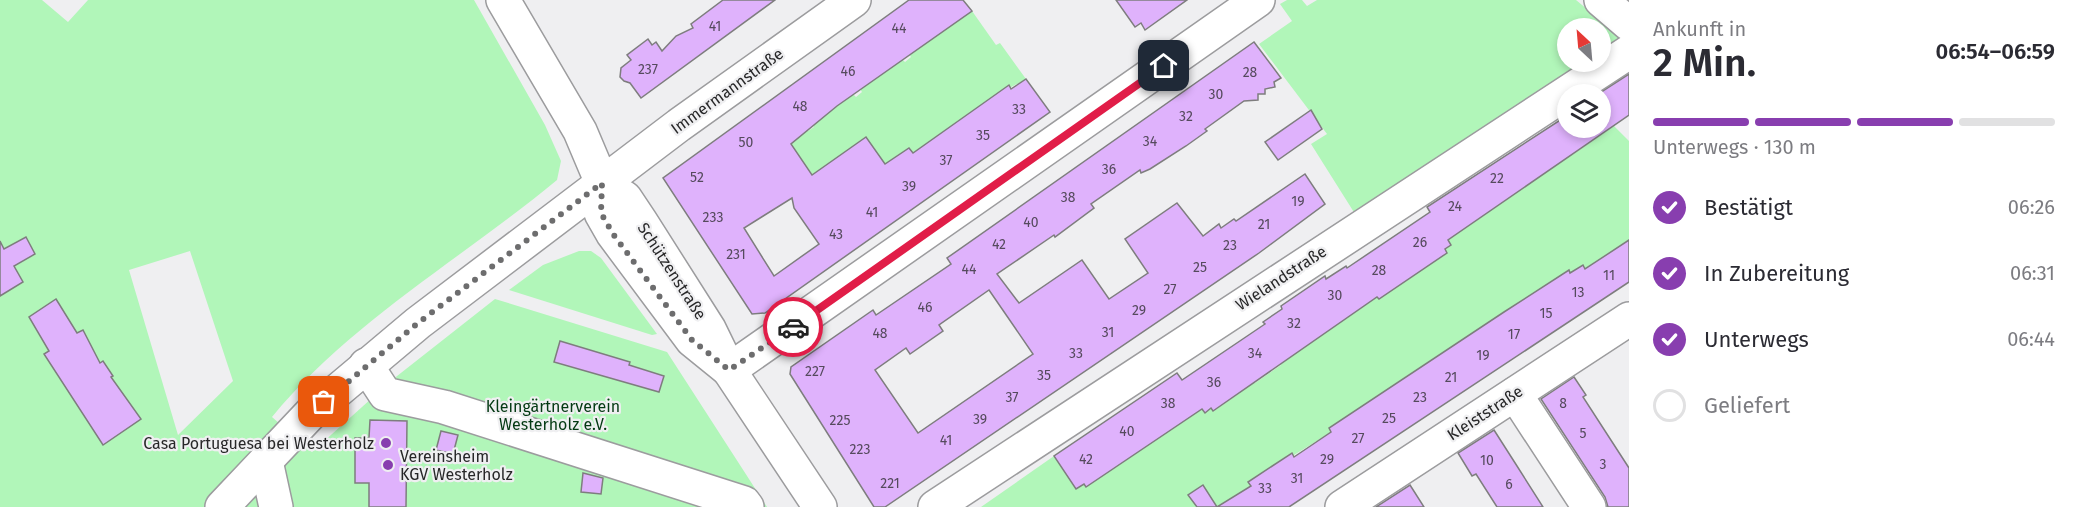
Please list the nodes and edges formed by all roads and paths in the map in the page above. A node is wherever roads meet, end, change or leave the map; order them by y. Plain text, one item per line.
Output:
1 (503, 0) edge
2 (854, 0) edge
3 (1258, 0) edge
4 (1601, 0) edge
5 (1629, 24) edge
6 (1629, 52) edge
7 (602, 183) junction
8 (1629, 320) edge
9 (366, 365) junction
10 (729, 370) junction
11 (1515, 394) junction
12 (266, 461) junction
13 (222, 507) edge
14 (276, 507) edge
15 (747, 507) edge
16 (820, 507) edge
17 (935, 507) edge
18 (1342, 507) edge
19 (1589, 507) edge

1 - 7 street, Schützenstraße
2 - 7 street, Immermannstraße
3 - 10 street
4 - 5 street
6 - 17 street, Wielandstraße
7 - 9 street, Immermannstraße
7 - 10 street, Schützenstraße
8 - 11 street, Kleiststraße
9 - 12 street, Immermannstraße
9 - 15 street
10 - 16 street, Schützenstraße
11 - 18 street, Kleiststraße
11 - 19 street
12 - 13 street, Immermannstraße
12 - 14 street

